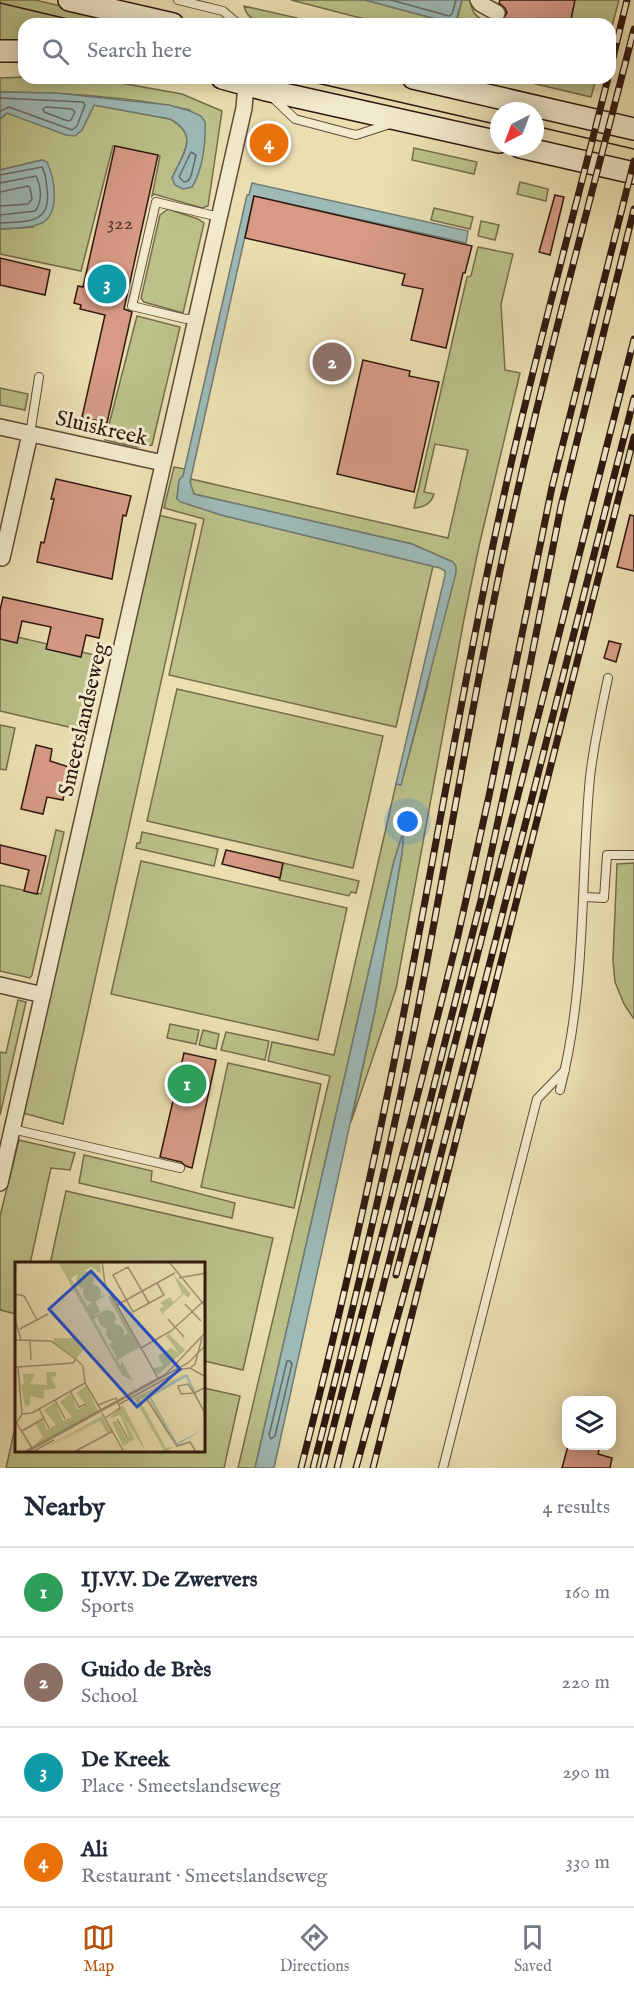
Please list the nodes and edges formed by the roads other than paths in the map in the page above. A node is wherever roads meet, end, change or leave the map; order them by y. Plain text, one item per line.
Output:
1 (69, 0) edge
2 (178, 0) edge
3 (478, 0) edge
4 (495, 5) edge
5 (152, 18) edge
6 (231, 18) edge
7 (0, 51) edge
8 (18, 51) edge
9 (242, 84) edge
10 (439, 84) edge
11 (256, 88) junction
12 (634, 129) edge
13 (490, 140) edge
14 (544, 152) edge
15 (634, 173) edge
16 (219, 217) junction
17 (196, 318) junction
18 (39, 377) dead end
19 (0, 427) edge
20 (30, 434) junction
21 (163, 463) junction
22 (2, 558) dead end
23 (608, 678) dead end
24 (634, 855) edge
25 (584, 897) junction
26 (0, 985) edge
27 (43, 995) junction
28 (565, 1070) junction
29 (560, 1090) dead end
30 (12, 1129) junction
31 (180, 1168) dead end
32 (0, 1183) edge
33 (443, 1468) edge

1 - 5 main road
2 - 6 lane
3 - 4 street
7 - 8 main road
9 - 11 main road
10 - 12 main road
11 - 13 main road
11 - 16 street, Smeetslandseweg
14 - 15 main road
16 - 17 street, Smeetslandseweg
16 - 17 lane
17 - 21 street, Smeetslandseweg
18 - 20 lane
19 - 20 street, Sluiskreek
20 - 21 street, Sluiskreek
20 - 22 street, Sluiskreek
21 - 27 street, Smeetslandseweg
23 - 25 lane
24 - 25 lane
25 - 28 lane
26 - 27 street
27 - 30 street, Smeetslandseweg
28 - 29 lane
28 - 33 lane
30 - 31 lane
30 - 32 street, Smeetslandseweg

